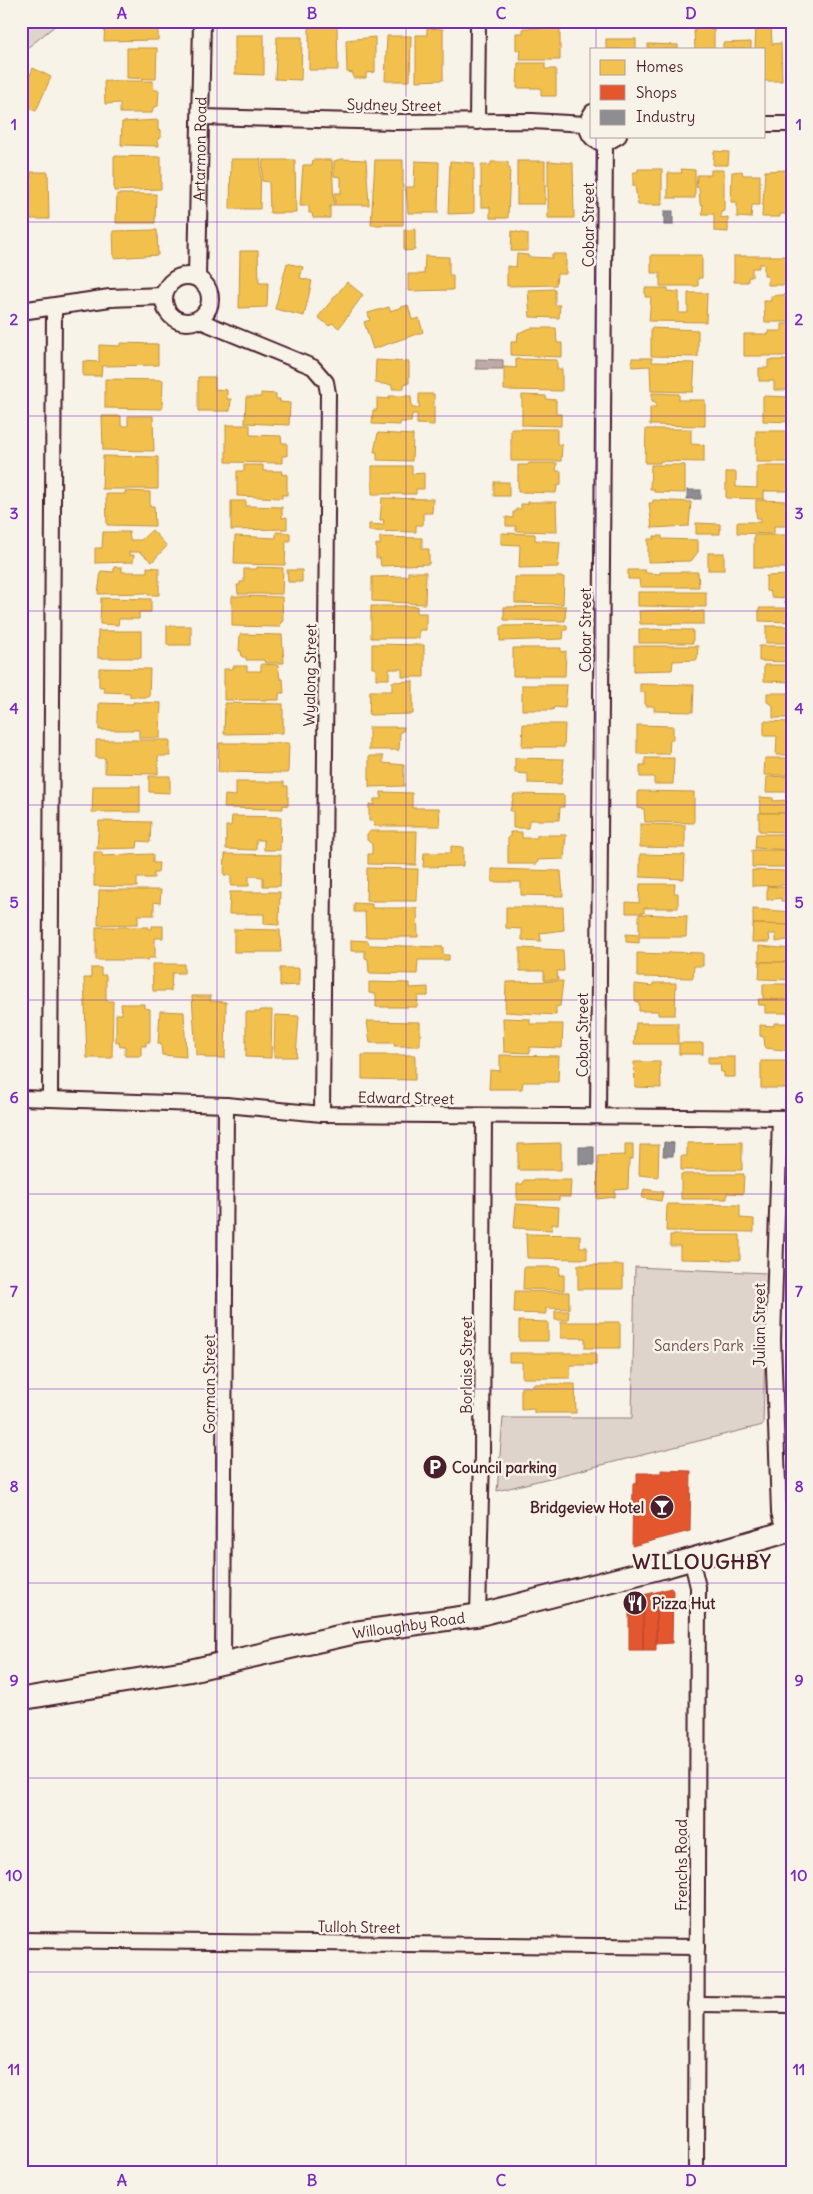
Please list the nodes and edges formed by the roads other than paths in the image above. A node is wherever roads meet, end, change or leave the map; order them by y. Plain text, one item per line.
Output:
1 (202, 21) edge
2 (478, 21) edge
3 (201, 117) junction
4 (589, 118) edge
5 (477, 122) junction
6 (766, 124) edge
7 (792, 124) edge
8 (590, 136) edge
9 (593, 138) edge
10 (617, 138) edge
11 (605, 144) junction
12 (198, 278) junction
13 (164, 296) junction
14 (54, 307) junction
15 (21, 311) edge
16 (198, 320) junction
17 (21, 1098) edge
18 (50, 1098) junction
19 (226, 1105) junction
20 (322, 1114) junction
21 (484, 1116) junction
22 (598, 1116) junction
23 (786, 1118) edge
24 (788, 1531) edge
25 (691, 1558) junction
26 (478, 1615) junction
27 (223, 1663) junction
28 (21, 1699) edge
29 (21, 1940) edge
30 (696, 1947) junction
31 (696, 2004) junction
32 (792, 2005) edge
33 (696, 2173) edge

1 - 3 street, Artarmon Road
2 - 5 street
3 - 5 street, Sydney Street
3 - 12 street, Artarmon Road
4 - 5 street, Sydney Street
4 - 8 street
6 - 7 street
9 - 11 street
10 - 11 street
11 - 22 street, Cobar Street
12 - 13 street
12 - 16 street
13 - 14 street
13 - 16 street
14 - 15 street
14 - 18 street
16 - 20 street, Wyalong Street
17 - 18 street, Edward Street
18 - 19 street, Edward Street
19 - 20 street, Edward Street
19 - 27 street, Gorman Street
20 - 21 street, Edward Street
21 - 22 street, Edward Street
21 - 26 street, Borlaise Street
22 - 23 street, Edward Street
23 - 24 street, Julian Street
24 - 25 main road, Willoughby Road
25 - 26 main road, Willoughby Road
25 - 30 street, Frenchs Road
26 - 27 main road, Willoughby Road
27 - 28 main road, Willoughby Road
29 - 30 street, Tulloh Street
30 - 31 street, Frenchs Road
31 - 32 street
31 - 33 street, Frenchs Road

